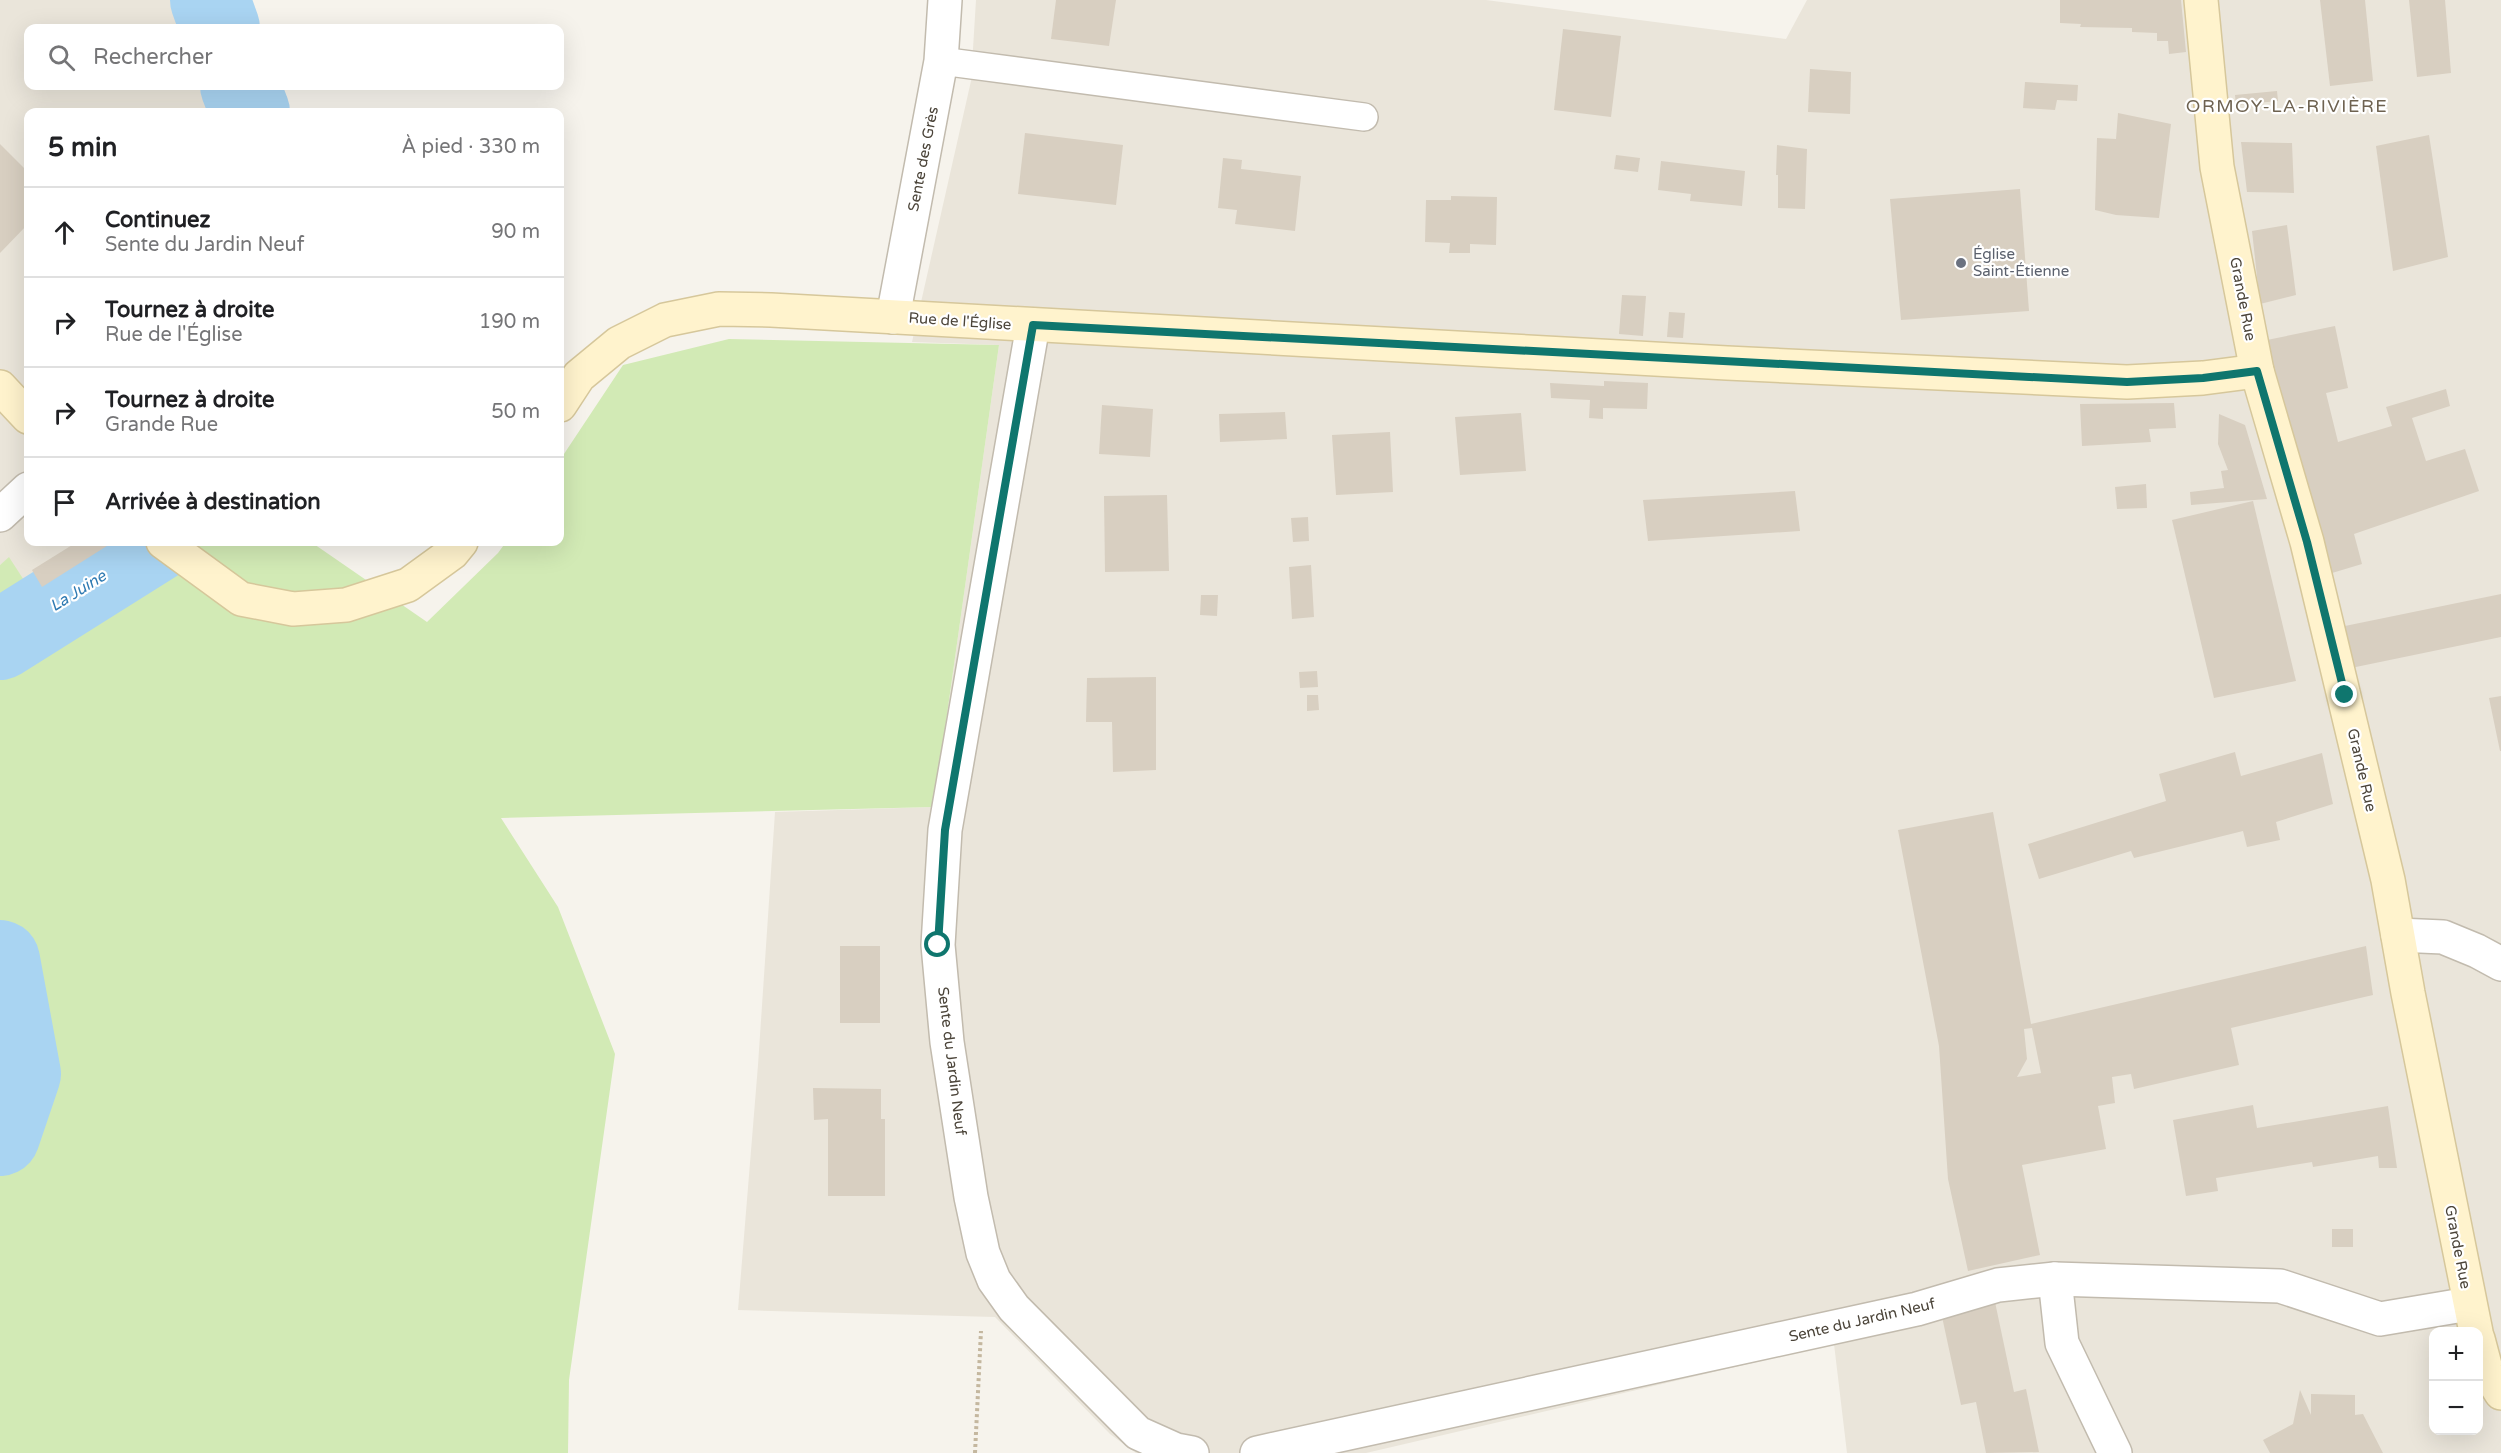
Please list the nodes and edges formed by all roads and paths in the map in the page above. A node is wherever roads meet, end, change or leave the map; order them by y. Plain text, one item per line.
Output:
1 (945, 0) edge
2 (2201, 0) edge
3 (941, 61) junction
4 (1364, 117) dead end
5 (893, 317) junction
6 (1033, 325) junction
7 (2257, 371) junction
8 (0, 387) edge
9 (564, 399) edge
10 (24, 413) edge
11 (24, 493) edge
12 (0, 515) edge
13 (169, 546) edge
14 (458, 546) edge
15 (2398, 935) junction
16 (2501, 964) edge
17 (2055, 1279) junction
18 (994, 1280) junction
19 (2473, 1318) edge
20 (2483, 1358) edge
21 (2501, 1393) edge
22 (975, 1453) edge
23 (1192, 1453) edge
24 (1257, 1453) edge
25 (2115, 1453) edge

1 - 3 street, Sente des Grès
2 - 7 street, Grande Rue
3 - 4 lane
3 - 5 street, Sente des Grès
5 - 6 street, Rue de l'Église
5 - 9 street, Rue de l'Église
6 - 7 street, Rue de l'Église
6 - 18 street, Sente du Jardin Neuf
7 - 15 street, Grande Rue
8 - 10 street
11 - 12 street
13 - 14 street
15 - 16 street
15 - 19 street, Grande Rue
17 - 19 street, Sente du Jardin Neuf
17 - 24 street, Sente du Jardin Neuf
17 - 25 street
18 - 22 path
18 - 23 street, Sente du Jardin Neuf
20 - 21 street

